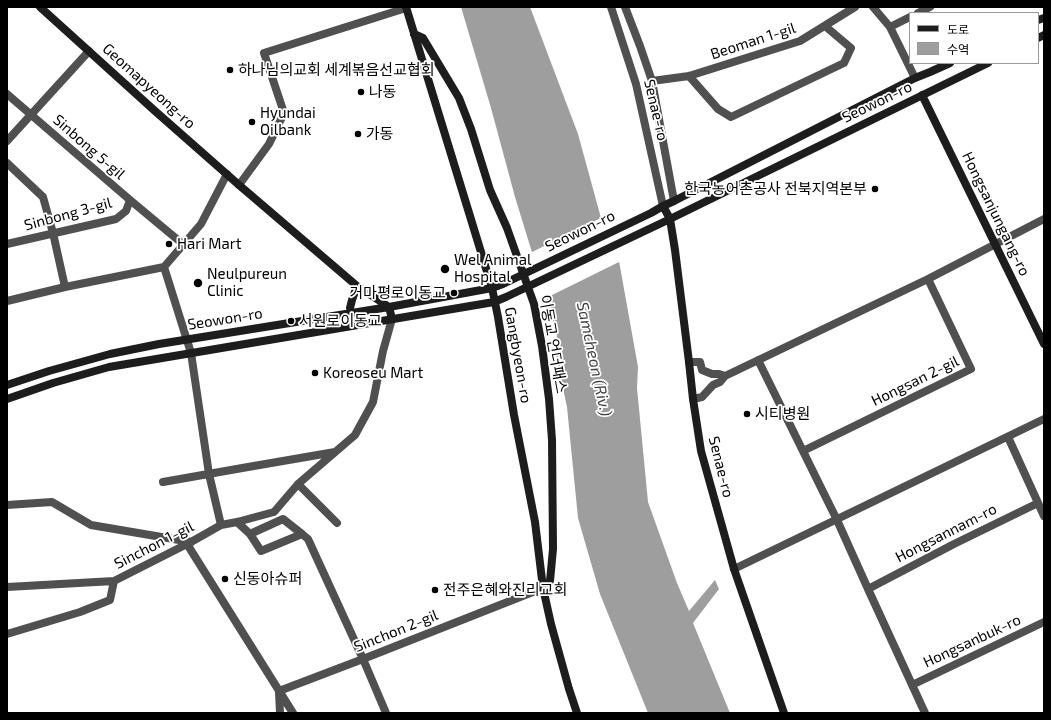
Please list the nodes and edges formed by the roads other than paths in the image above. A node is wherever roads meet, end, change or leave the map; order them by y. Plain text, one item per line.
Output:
1 (40, 7) edge
2 (611, 7) edge
3 (625, 7) edge
4 (855, 7) edge
5 (873, 7) edge
6 (930, 7) edge
7 (406, 8) edge
8 (920, 12) edge
9 (909, 18) edge
10 (825, 26) junction
11 (890, 27) junction
12 (414, 34) junction
13 (89, 51) junction
14 (948, 64) edge
15 (986, 64) edge
16 (689, 76) junction
17 (915, 78) junction
18 (652, 81) junction
19 (7, 94) edge
20 (922, 95) junction
21 (30, 114) junction
22 (7, 141) edge
23 (7, 163) edge
24 (227, 174) junction
25 (239, 185) junction
26 (130, 200) junction
27 (674, 201) junction
28 (663, 206) junction
29 (670, 219) junction
30 (1044, 219) edge
31 (53, 233) junction
32 (7, 244) edge
33 (184, 245) junction
34 (994, 245) junction
35 (164, 267) junction
36 (928, 279) junction
37 (357, 286) junction
38 (65, 287) junction
39 (492, 288) junction
40 (7, 300) edge
41 (494, 302) junction
42 (389, 307) junction
43 (351, 313) junction
44 (392, 319) junction
45 (186, 339) junction
46 (1044, 344) edge
47 (191, 353) junction
48 (758, 360) junction
49 (689, 362) junction
50 (725, 376) junction
51 (7, 385) edge
52 (7, 398) edge
53 (693, 399) junction
54 (1044, 419) edge
55 (1008, 437) junction
56 (803, 451) junction
57 (335, 452) junction
58 (209, 474) junction
59 (163, 482) dead end
60 (298, 484) junction
61 (1038, 503) junction
62 (7, 505) edge
63 (1044, 516) edge
64 (837, 520) junction
65 (237, 522) junction
66 (338, 523) dead end
67 (221, 525) junction
68 (250, 534) junction
69 (302, 534) junction
70 (189, 543) junction
71 (734, 569) junction
72 (114, 581) junction
73 (7, 587) edge
74 (543, 588) junction
75 (868, 588) junction
76 (1044, 622) edge
77 (7, 634) edge
78 (363, 659) junction
79 (912, 685) junction
80 (279, 691) junction
81 (280, 713) edge
82 (293, 713) edge
83 (386, 713) edge
84 (577, 713) edge
85 (784, 713) edge
86 (925, 713) edge

1 - 13 street, Geomapyeong-ro
2 - 28 street, Senae-ro
3 - 18 street, Senae-ro
4 - 10 street, Beoman 1-gil
5 - 11 street
6 - 8 street
7 - 12 street, Gangbyeon-ro
7 - 25 street
9 - 11 street
10 - 16 street, Beoman 1-gil
10 - 16 street
11 - 17 street
12 - 39 street, Gangbyeon-ro
12 - 74 street, 이동교 언더패스
13 - 21 street, Sinbong 5-gil
13 - 24 street, Geomapyeong-ro
14 - 17 street, Seowon-ro
15 - 20 street, Seowon-ro
16 - 18 street, Beoman 1-gil
17 - 27 street, Seowon-ro
18 - 27 street, Senae-ro
19 - 21 street, Sinbong 5-gil
20 - 29 street, Seowon-ro
20 - 34 street, Hongsanjungang-ro
21 - 22 street, Sinbong 5-gil
21 - 26 street, Sinbong 5-gil
23 - 31 street
24 - 25 street, Geomapyeong-ro
24 - 33 street
25 - 37 street, Geomapyeong-ro
26 - 31 street, Sinbong 3-gil
26 - 33 street, Sinbong 3-gil
27 - 28 street, Seowon-ro
27 - 29 street, Senae-ro
28 - 29 street, Senae-ro
28 - 39 street, Seowon-ro
29 - 41 street, Seowon-ro
29 - 49 street, Senae-ro
30 - 34 street
31 - 32 street, Sinbong 3-gil
31 - 38 street
33 - 35 street
34 - 36 street
34 - 46 street, Hongsanjungang-ro
35 - 38 street
35 - 45 street
36 - 48 street
36 - 56 street, Hongsan 2-gil
37 - 42 street, Geomapyeong-ro
37 - 43 street
38 - 40 street
39 - 41 street, Gangbyeon-ro
39 - 42 street, Seowon-ro
41 - 44 street, Seowon-ro
41 - 74 street, Gangbyeon-ro
42 - 43 street, Seowon-ro
42 - 44 street
43 - 45 street, Seowon-ro
44 - 47 street, Seowon-ro
44 - 57 street, Sinchon 1-gil
45 - 47 street
45 - 51 street, Seowon-ro
47 - 52 street, Seowon-ro
47 - 58 street, Seowon-ro
48 - 50 street
48 - 56 street
49 - 50 street
49 - 53 street, Senae-ro
50 - 53 street
53 - 71 street, Senae-ro
54 - 55 street
55 - 61 street
55 - 64 street
56 - 64 street
57 - 58 street
57 - 60 street, Sinchon 1-gil
58 - 59 street
58 - 67 street, Seowon-ro
60 - 65 street, Sinchon 1-gil
60 - 66 street
61 - 63 street
61 - 75 street, Hongsannam-ro
62 - 70 street
64 - 71 street
64 - 75 street
65 - 67 street, Sinchon 1-gil
65 - 68 street
67 - 70 street, Sinchon 1-gil
68 - 69 street
68 - 69 street
69 - 78 street
70 - 72 street, Sinchon 1-gil
70 - 80 street
71 - 85 street, Senae-ro
72 - 73 street, Sinchon 1-gil
72 - 77 street
74 - 78 street, Sinchon 2-gil
74 - 84 street, Gangbyeon-ro
75 - 79 street, Hongsanbuk-ro
76 - 79 street, Hongsanbuk-ro
78 - 80 street, Sinchon 2-gil
78 - 83 street
79 - 86 street, Hongsanbuk-ro
80 - 81 street
80 - 82 street

